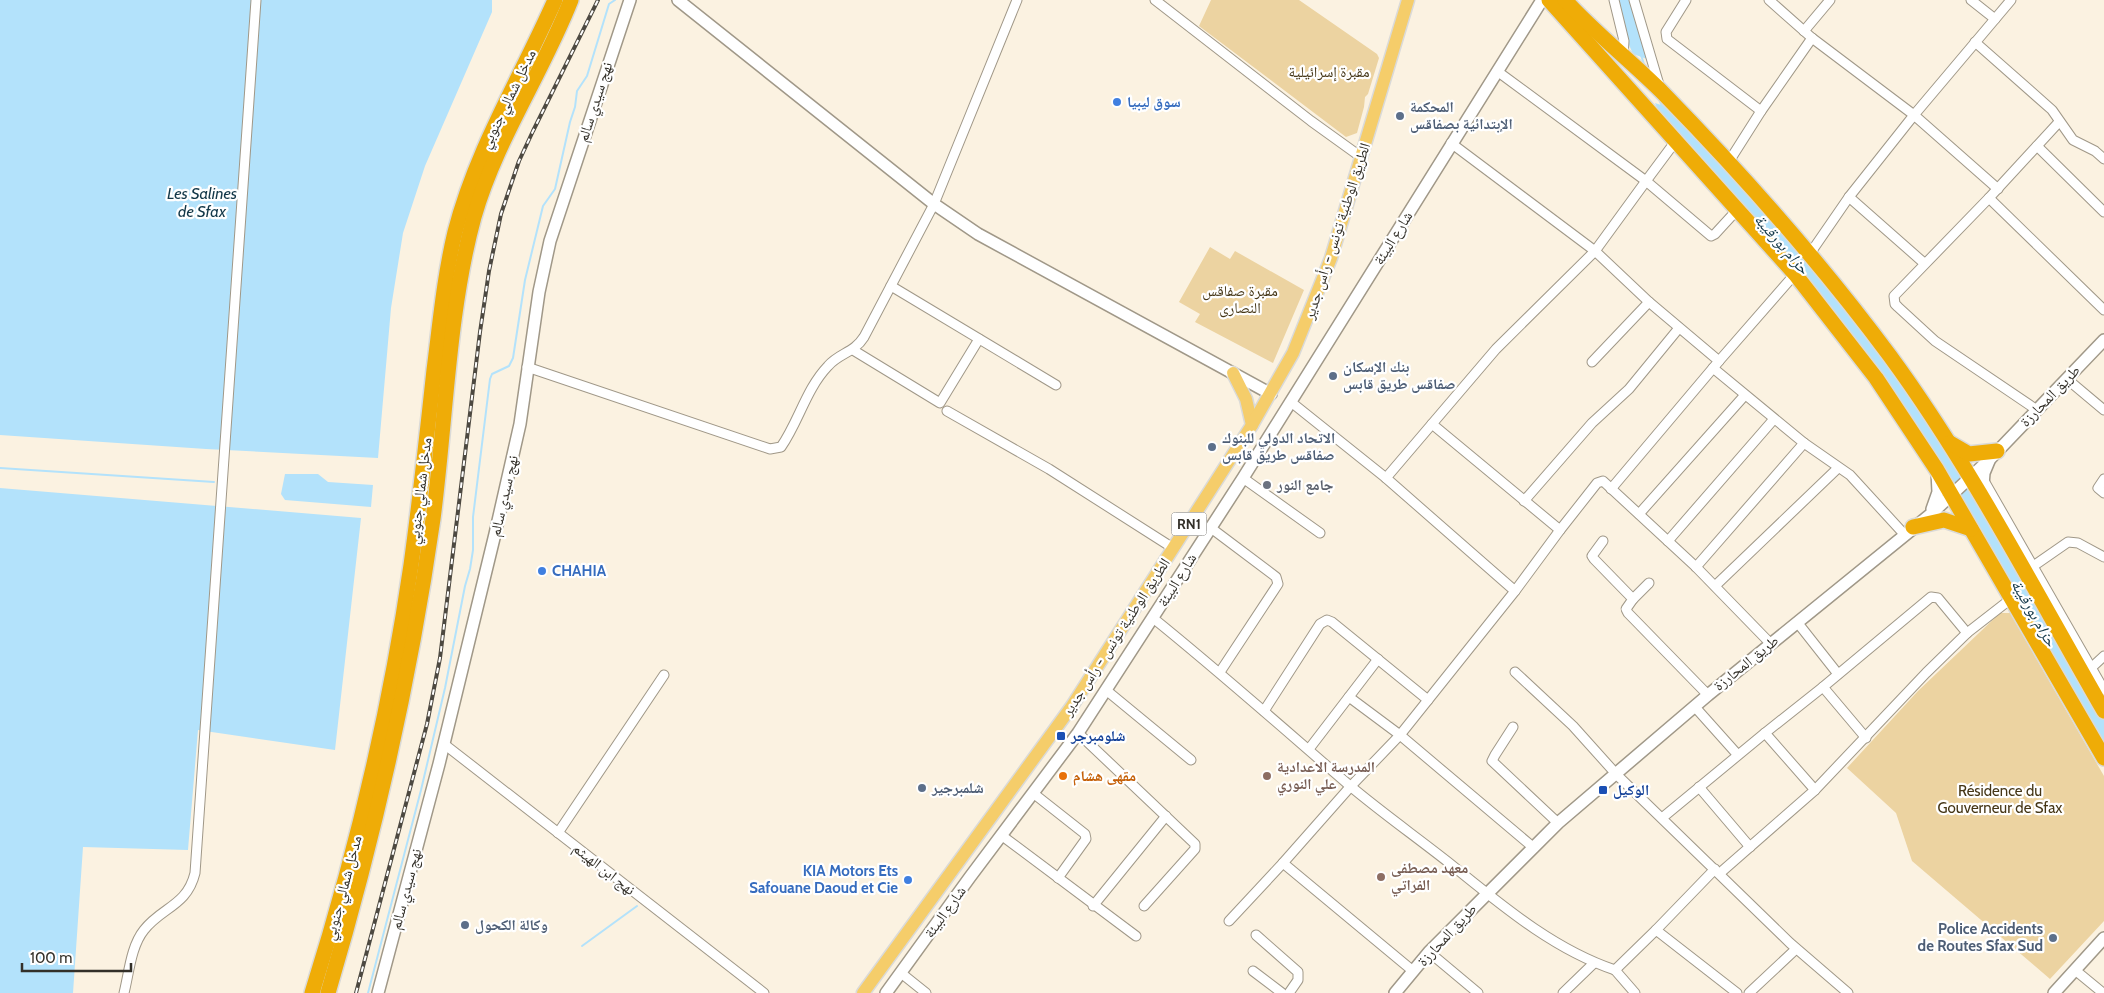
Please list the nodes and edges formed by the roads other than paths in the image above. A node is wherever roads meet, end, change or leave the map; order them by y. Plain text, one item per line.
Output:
1 (256, 0) edge
2 (555, 0) edge
3 (571, 0) edge
4 (630, 0) edge
5 (678, 0) edge
6 (1017, 0) edge
7 (1155, 0) edge
8 (1408, 0) edge
9 (1542, 0) edge
10 (1549, 0) edge
11 (1565, 0) edge
12 (1614, 0) edge
13 (1634, 0) edge
14 (1686, 0) edge
15 (1768, 0) edge
16 (1830, 0) edge
17 (1971, 0) edge
18 (2011, 0) edge
19 (1995, 19) junction
20 (1804, 31) junction
21 (1812, 38) junction
22 (1975, 42) junction
23 (1623, 58) junction
24 (1497, 71) junction
25 (1661, 91) junction
26 (1760, 111) junction
27 (1914, 115) junction
28 (2059, 122) junction
29 (1675, 142) junction
30 (1451, 143) junction
31 (2037, 146) junction
32 (1361, 157) junction
33 (2104, 159) edge
34 (1728, 162) junction
35 (1646, 180) junction
36 (1998, 189) junction
37 (1849, 197) junction
38 (1989, 198) junction
39 (934, 204) junction
40 (1737, 210) junction
41 (2104, 212) edge
42 (1595, 251) junction
43 (1809, 256) junction
44 (1924, 264) junction
45 (1794, 274) junction
46 (891, 286) junction
47 (1649, 302) junction
48 (2104, 310) edge
49 (1679, 328) junction
50 (979, 339) junction
51 (2104, 340) edge
52 (853, 350) junction
53 (1592, 362) dead end
54 (1716, 365) junction
55 (527, 367) junction
56 (1233, 373) junction
57 (2067, 379) junction
58 (1056, 385) dead end
59 (1270, 394) junction
60 (1745, 395) junction
61 (1291, 402) junction
62 (2037, 410) junction
63 (2104, 410) edge
64 (947, 411) dead end
65 (1774, 419) junction
66 (1432, 424) junction
67 (1252, 425) junction
68 (1945, 439) junction
69 (1804, 443) junction
70 (1994, 455) junction
71 (1838, 468) junction
72 (1937, 470) junction
73 (1243, 478) junction
74 (1386, 478) junction
75 (1973, 479) junction
76 (2104, 479) edge
77 (1611, 488) junction
78 (1952, 493) junction
79 (2104, 493) edge
80 (1524, 501) junction
81 (1639, 514) junction
82 (1930, 514) junction
83 (1211, 528) junction
84 (1972, 529) junction
85 (1560, 530) junction
86 (1909, 531) junction
87 (1320, 534) dead end
88 (1668, 541) junction
89 (1603, 542) dead end
90 (1173, 548) junction
91 (2104, 557) edge
92 (1696, 567) junction
93 (2032, 567) junction
94 (1649, 583) dead end
95 (1715, 586) junction
96 (1515, 590) junction
97 (2012, 598) junction
98 (1633, 599) junction
99 (1153, 618) junction
100 (1797, 622) junction
101 (1967, 633) junction
102 (1770, 643) junction
103 (2104, 656) edge
104 (1378, 659) junction
105 (2091, 668) junction
106 (1220, 672) junction
107 (1515, 672) dead end
108 (1838, 674) junction
109 (664, 675) dead end
110 (1823, 687) junction
111 (1106, 690) junction
112 (2104, 690) edge
113 (1708, 695) junction
114 (1349, 697) junction
115 (1428, 700) junction
116 (1695, 707) junction
117 (1264, 711) junction
118 (2104, 712) edge
119 (1513, 727) dead end
120 (1078, 733) junction
121 (1766, 733) junction
122 (1400, 735) junction
123 (1866, 738) junction
124 (444, 744) junction
125 (1309, 749) junction
126 (1737, 754) junction
127 (2104, 758) edge
128 (1191, 760) dead end
129 (1617, 775) junction
130 (1351, 786) junction
131 (1699, 787) junction
132 (1815, 790) junction
133 (1033, 793) junction
134 (1166, 816) junction
135 (1662, 818) junction
136 (1558, 823) junction
137 (558, 833) junction
138 (1001, 835) junction
139 (1750, 847) junction
140 (1534, 848) junction
141 (1283, 863) junction
142 (1718, 871) junction
143 (1058, 878) junction
144 (1487, 893) junction
145 (1093, 906) junction
146 (1144, 906) dead end
147 (1229, 921) dead end
148 (1656, 930) junction
149 (1256, 934) dead end
150 (1136, 936) dead end
151 (2104, 938) edge
152 (1796, 949) junction
153 (1429, 952) junction
154 (1594, 963) junction
155 (1615, 970) junction
156 (2075, 970) junction
157 (1253, 971) dead end
158 (1413, 971) junction
159 (901, 973) junction
160 (1842, 991) edge
161 (124, 993) edge
162 (312, 993) edge
163 (328, 993) edge
164 (378, 993) edge
165 (764, 993) edge
166 (863, 993) edge
167 (886, 993) edge
168 (926, 993) edge
169 (1282, 993) edge
170 (1289, 993) edge
171 (1395, 993) edge
172 (1478, 993) edge
173 (1563, 993) edge
174 (1635, 993) edge
175 (1737, 993) edge
176 (1749, 993) edge
177 (2054, 993) edge
178 (2104, 993) edge

1 - 161 street
2 - 162 highway, مدخل شمالي جنوبي
3 - 163 highway, مدخل شمالي جنوبي
4 - 55 street, نهج سيدي سالم
5 - 39 street
6 - 39 street
7 - 32 street
8 - 32 main road, الطريق الوطنية تونس - رأس جدير / RN1
9 - 24 street, شارع البيئة
10 - 29 highway
11 - 23 highway
12 - 23 street
13 - 25 street
14 - 26 street
15 - 20 street
16 - 20 street
17 - 19 street
18 - 19 street
19 - 22 street
20 - 21 street
21 - 26 street
21 - 27 street
22 - 27 street
22 - 28 street
23 - 25 highway
24 - 30 street, شارع البيئة
24 - 35 street
25 - 34 highway
26 - 34 street
27 - 36 street
27 - 37 street
28 - 31 street
28 - 33 street
29 - 35 street
29 - 40 highway
30 - 42 street
30 - 61 street, شارع البيئة
31 - 36 street
31 - 41 street
32 - 59 main road, الطريق الوطنية تونس - رأس جدير / RN1
34 - 43 highway
35 - 40 street
35 - 42 street
36 - 38 street
37 - 43 street
37 - 44 street
38 - 44 street
38 - 48 street
39 - 46 street
39 - 56 street
40 - 45 highway
42 - 47 street
42 - 66 street
43 - 68 highway
44 - 62 street
45 - 54 street
45 - 72 highway
46 - 50 street
46 - 52 street
47 - 49 street
47 - 53 street
49 - 54 street
49 - 80 street
50 - 52 street
50 - 58 street
51 - 57 street, طريق المحارزة
52 - 55 street
54 - 60 street
54 - 77 street
55 - 124 street, نهج سيدي سالم
56 - 59 street
56 - 67 main road
57 - 62 street, طريق المحارزة
57 - 63 street
59 - 67 main road, الطريق الوطنية تونس - رأس جدير / RN1
60 - 65 street
60 - 81 street
61 - 73 street, شارع البيئة
61 - 74 street
62 - 70 street, طريق المحارزة
64 - 90 street
65 - 69 street
65 - 88 street
66 - 74 street
66 - 80 street
67 - 90 main road, الطريق الوطنية تونس - رأس جدير / RN1
68 - 70 highway
68 - 75 highway
69 - 71 street
69 - 92 street
70 - 75 street, طريق المحارزة
71 - 86 street
71 - 95 street
72 - 78 highway
72 - 82 street
73 - 83 street, شارع البيئة
73 - 87 street
74 - 96 street
75 - 78 street, طريق المحارزة
75 - 93 street
75 - 118 highway
76 - 79 street
77 - 81 street
77 - 85 street
78 - 82 street, طريق المحارزة
78 - 84 highway
80 - 85 street
81 - 88 street
82 - 86 street, طريق المحارزة
83 - 99 street, شارع البيئة
83 - 106 street
84 - 86 highway
84 - 97 highway
85 - 96 street
86 - 100 street, طريق المحارزة
88 - 92 street
89 - 98 street
90 - 166 main road, الطريق الوطنية تونس - رأس جدير / RN1
91 - 93 street
92 - 95 street
93 - 105 street
94 - 98 street
95 - 102 street
96 - 115 street
97 - 101 street
97 - 127 highway
98 - 113 street
99 - 106 street
99 - 111 street, شارع البيئة
100 - 102 street, طريق المحارزة
100 - 108 street
101 - 108 street
101 - 123 street
102 - 113 street, طريق المحارزة
103 - 105 street
104 - 114 street
104 - 115 street
104 - 117 street
105 - 112 street
106 - 117 street
107 - 129 street
108 - 110 street
109 - 137 street
110 - 121 street
110 - 123 street
111 - 120 street, شارع البيئة
111 - 128 street
113 - 116 street, طريق المحارزة
114 - 122 street
114 - 125 street
115 - 122 street
116 - 126 street
116 - 129 street, طريق المحارزة
117 - 125 street
119 - 136 street
120 - 133 street, شارع البيئة
120 - 134 street
121 - 126 street
121 - 132 street
122 - 130 street
122 - 140 street
123 - 132 street
124 - 137 street, نهج ابن الهيثم
124 - 164 street, نهج سيدي سالم
125 - 130 street
126 - 131 street
129 - 135 street
129 - 136 street, طريق المحارزة
130 - 141 street
130 - 144 street
131 - 135 street
131 - 139 street
132 - 139 street
133 - 138 street, شارع البيئة
133 - 143 street
134 - 145 street
134 - 146 street
135 - 142 street
136 - 140 street, طريق المحارزة
137 - 165 street, نهج ابن الهيثم
138 - 143 street
138 - 159 street, شارع البيئة
139 - 142 street
140 - 144 street, طريق المحارزة
141 - 147 street
141 - 158 street
142 - 148 street
142 - 152 street
143 - 145 street
144 - 153 street, طريق المحارزة
144 - 154 street
145 - 150 street
148 - 155 street
148 - 175 street
149 - 170 street
151 - 156 street
152 - 160 street
152 - 176 street
153 - 158 street, طريق المحارزة
153 - 172 street
154 - 155 street
154 - 173 street
155 - 174 street
156 - 177 street
156 - 178 street
157 - 169 street
158 - 171 street, طريق المحارزة
159 - 167 street, شارع البيئة
159 - 168 street

